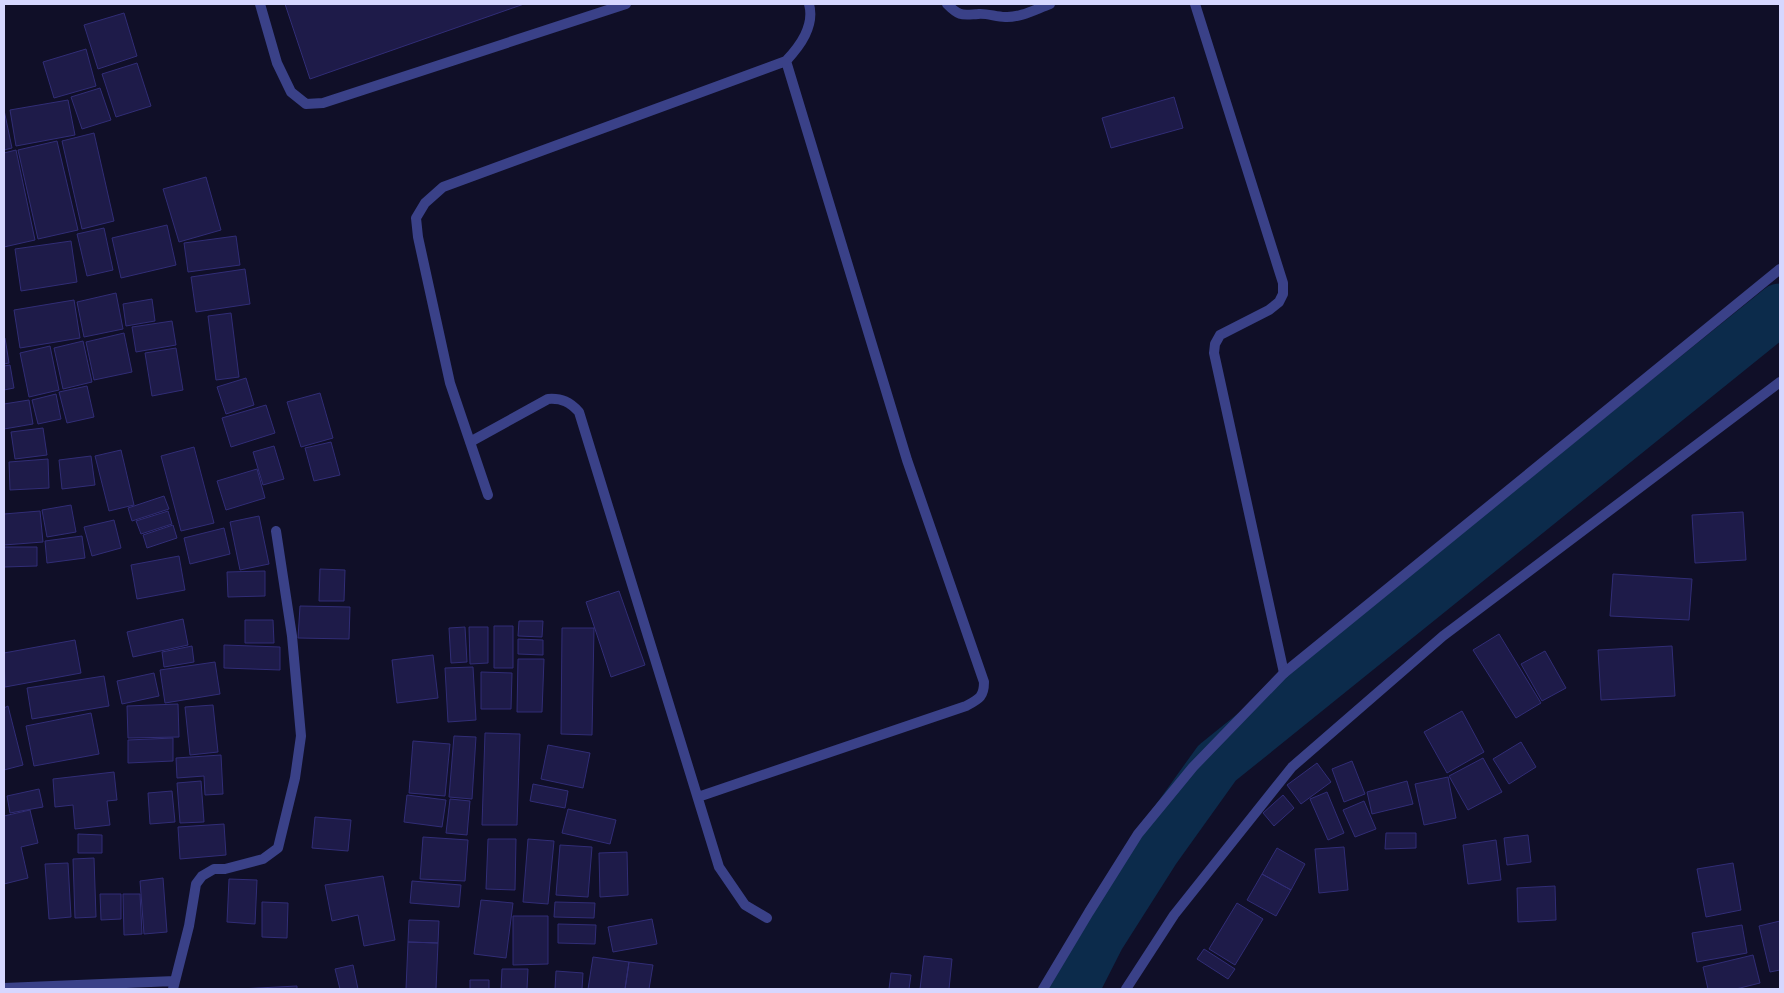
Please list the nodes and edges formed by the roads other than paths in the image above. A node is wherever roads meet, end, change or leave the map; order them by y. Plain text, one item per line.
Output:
1 (260, 4) edge
2 (626, 4) edge
3 (809, 4) edge
4 (947, 4) edge
5 (1050, 4) edge
6 (1195, 4) edge
7 (786, 61) junction
8 (1780, 269) edge
9 (1780, 382) edge
10 (470, 442) junction
11 (488, 495) dead end
12 (276, 531) dead end
13 (1284, 673) junction
14 (698, 797) junction
15 (768, 918) dead end
16 (174, 985) edge
17 (4, 988) edge
18 (1043, 989) edge
19 (1126, 989) edge

1 - 2 street
3 - 7 street
4 - 5 street
6 - 13 street
7 - 10 street
7 - 14 street
8 - 13 street
9 - 19 street
10 - 11 street
10 - 14 street
12 - 16 street
13 - 18 street
14 - 15 street
16 - 17 street

